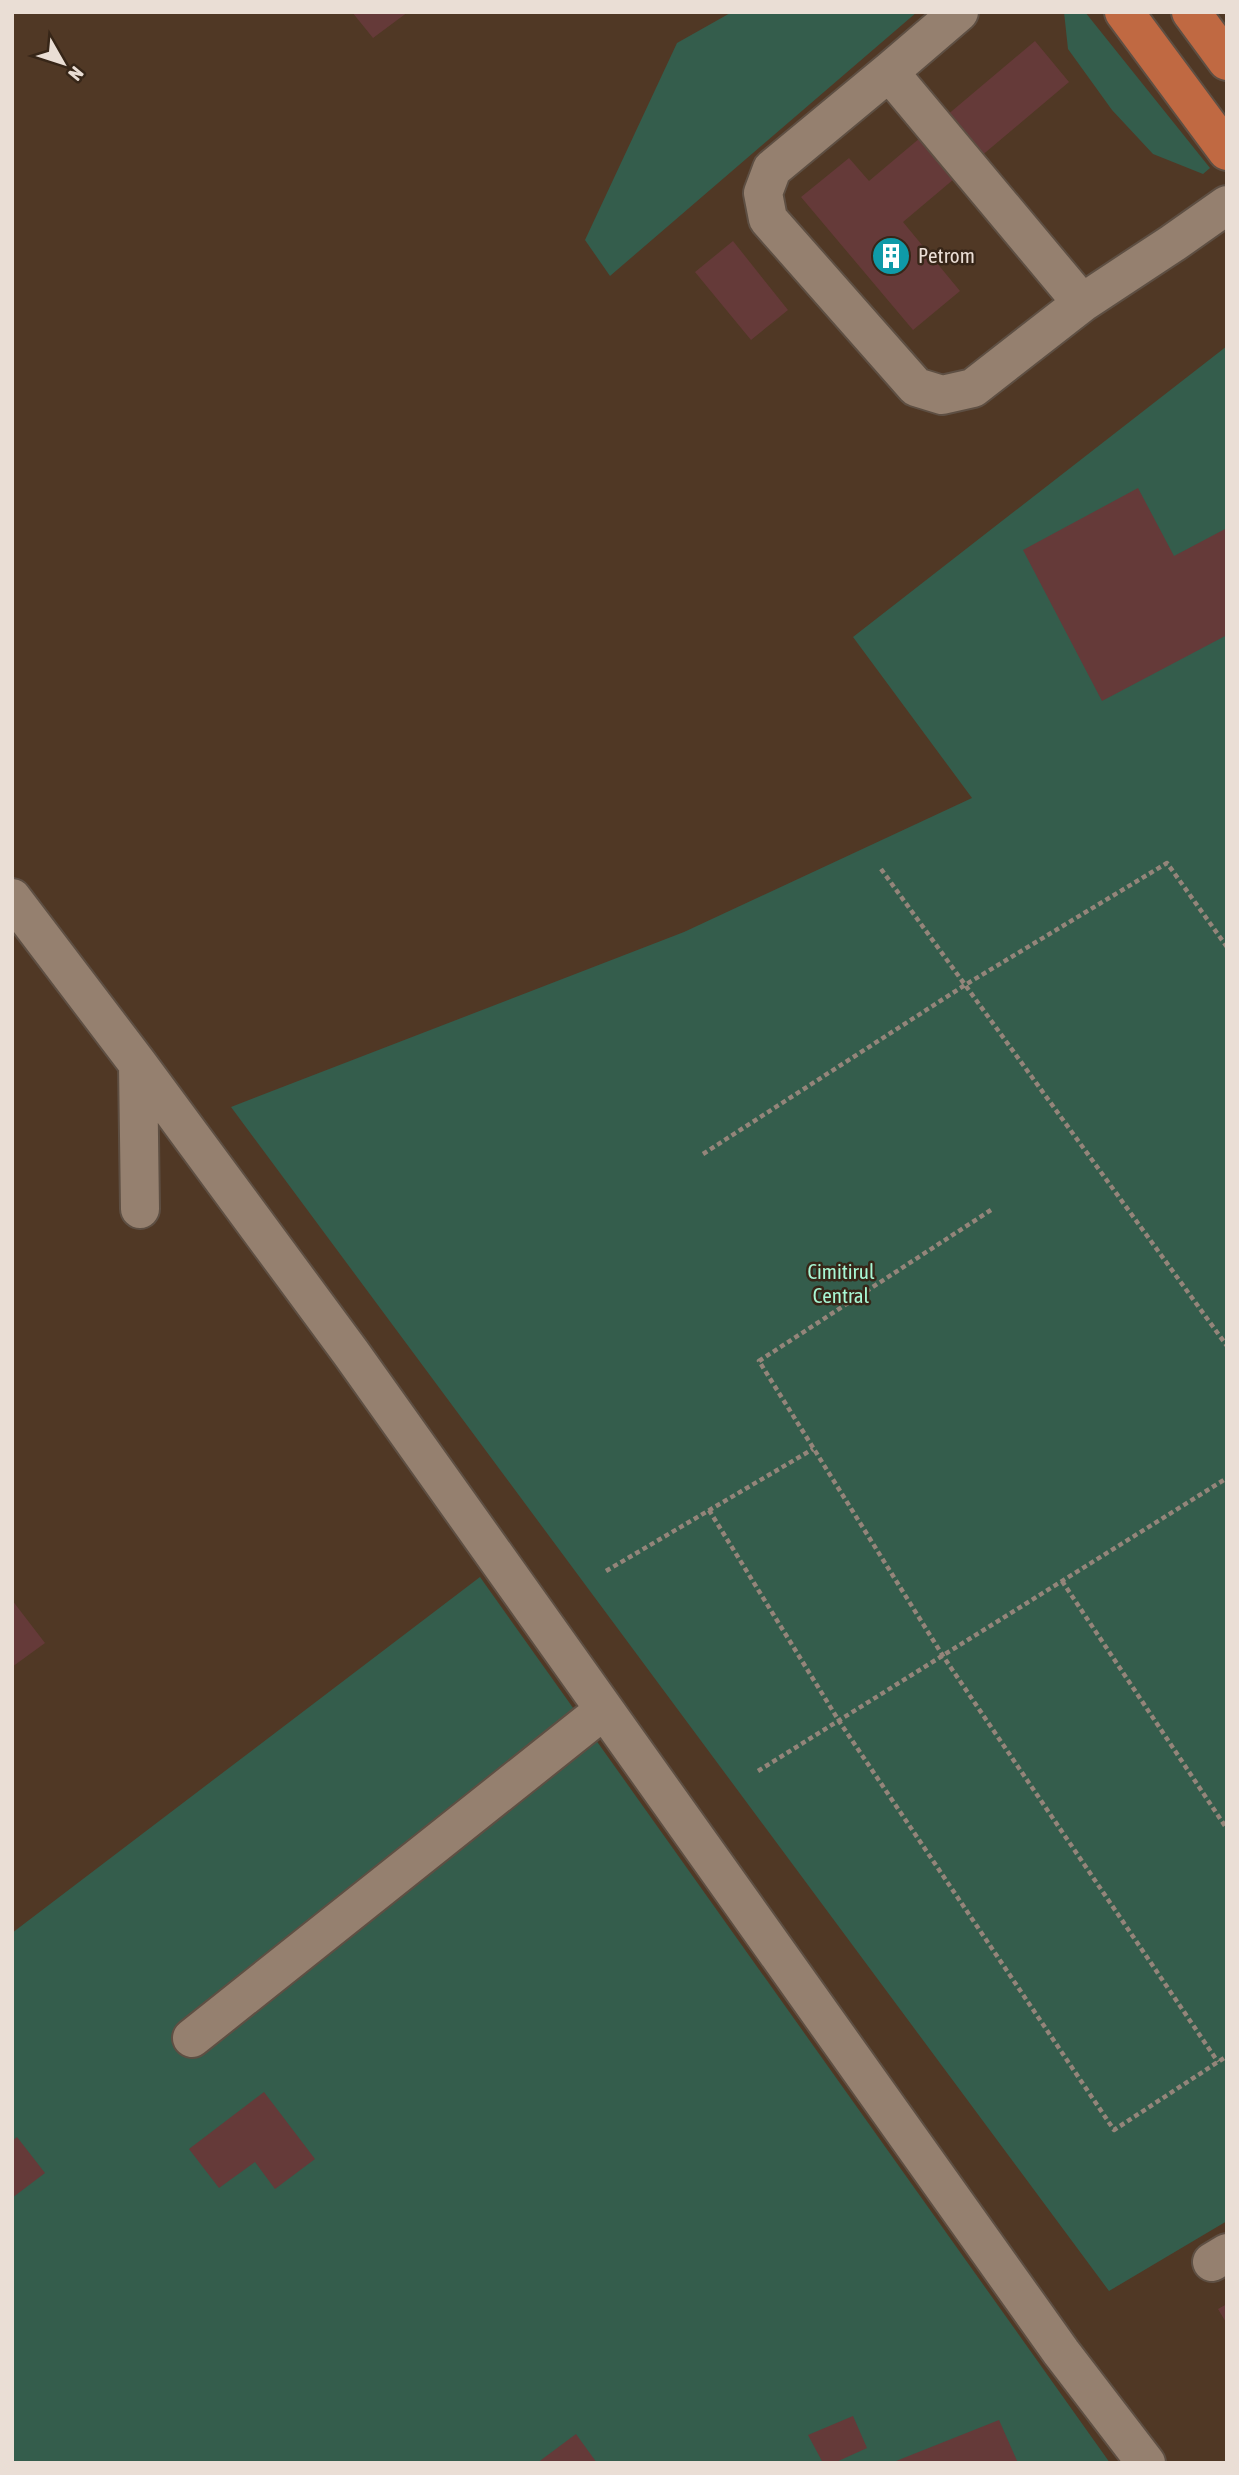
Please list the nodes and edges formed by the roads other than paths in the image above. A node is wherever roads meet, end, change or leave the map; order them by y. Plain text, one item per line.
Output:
1 (959, 12) edge
2 (1124, 12) edge
3 (1191, 12) edge
4 (1227, 61) edge
5 (889, 72) junction
6 (1227, 151) edge
7 (1227, 205) edge
8 (1082, 303) junction
9 (12, 898) edge
10 (138, 1063) junction
11 (141, 1209) dead end
12 (604, 1710) junction
13 (192, 2039) dead end
14 (1146, 2463) edge

1 - 5 lane
2 - 6 main road
3 - 4 main road
5 - 8 lane
5 - 8 lane
7 - 8 lane
9 - 10 lane
10 - 11 lane
10 - 12 lane
12 - 13 lane
12 - 14 lane

